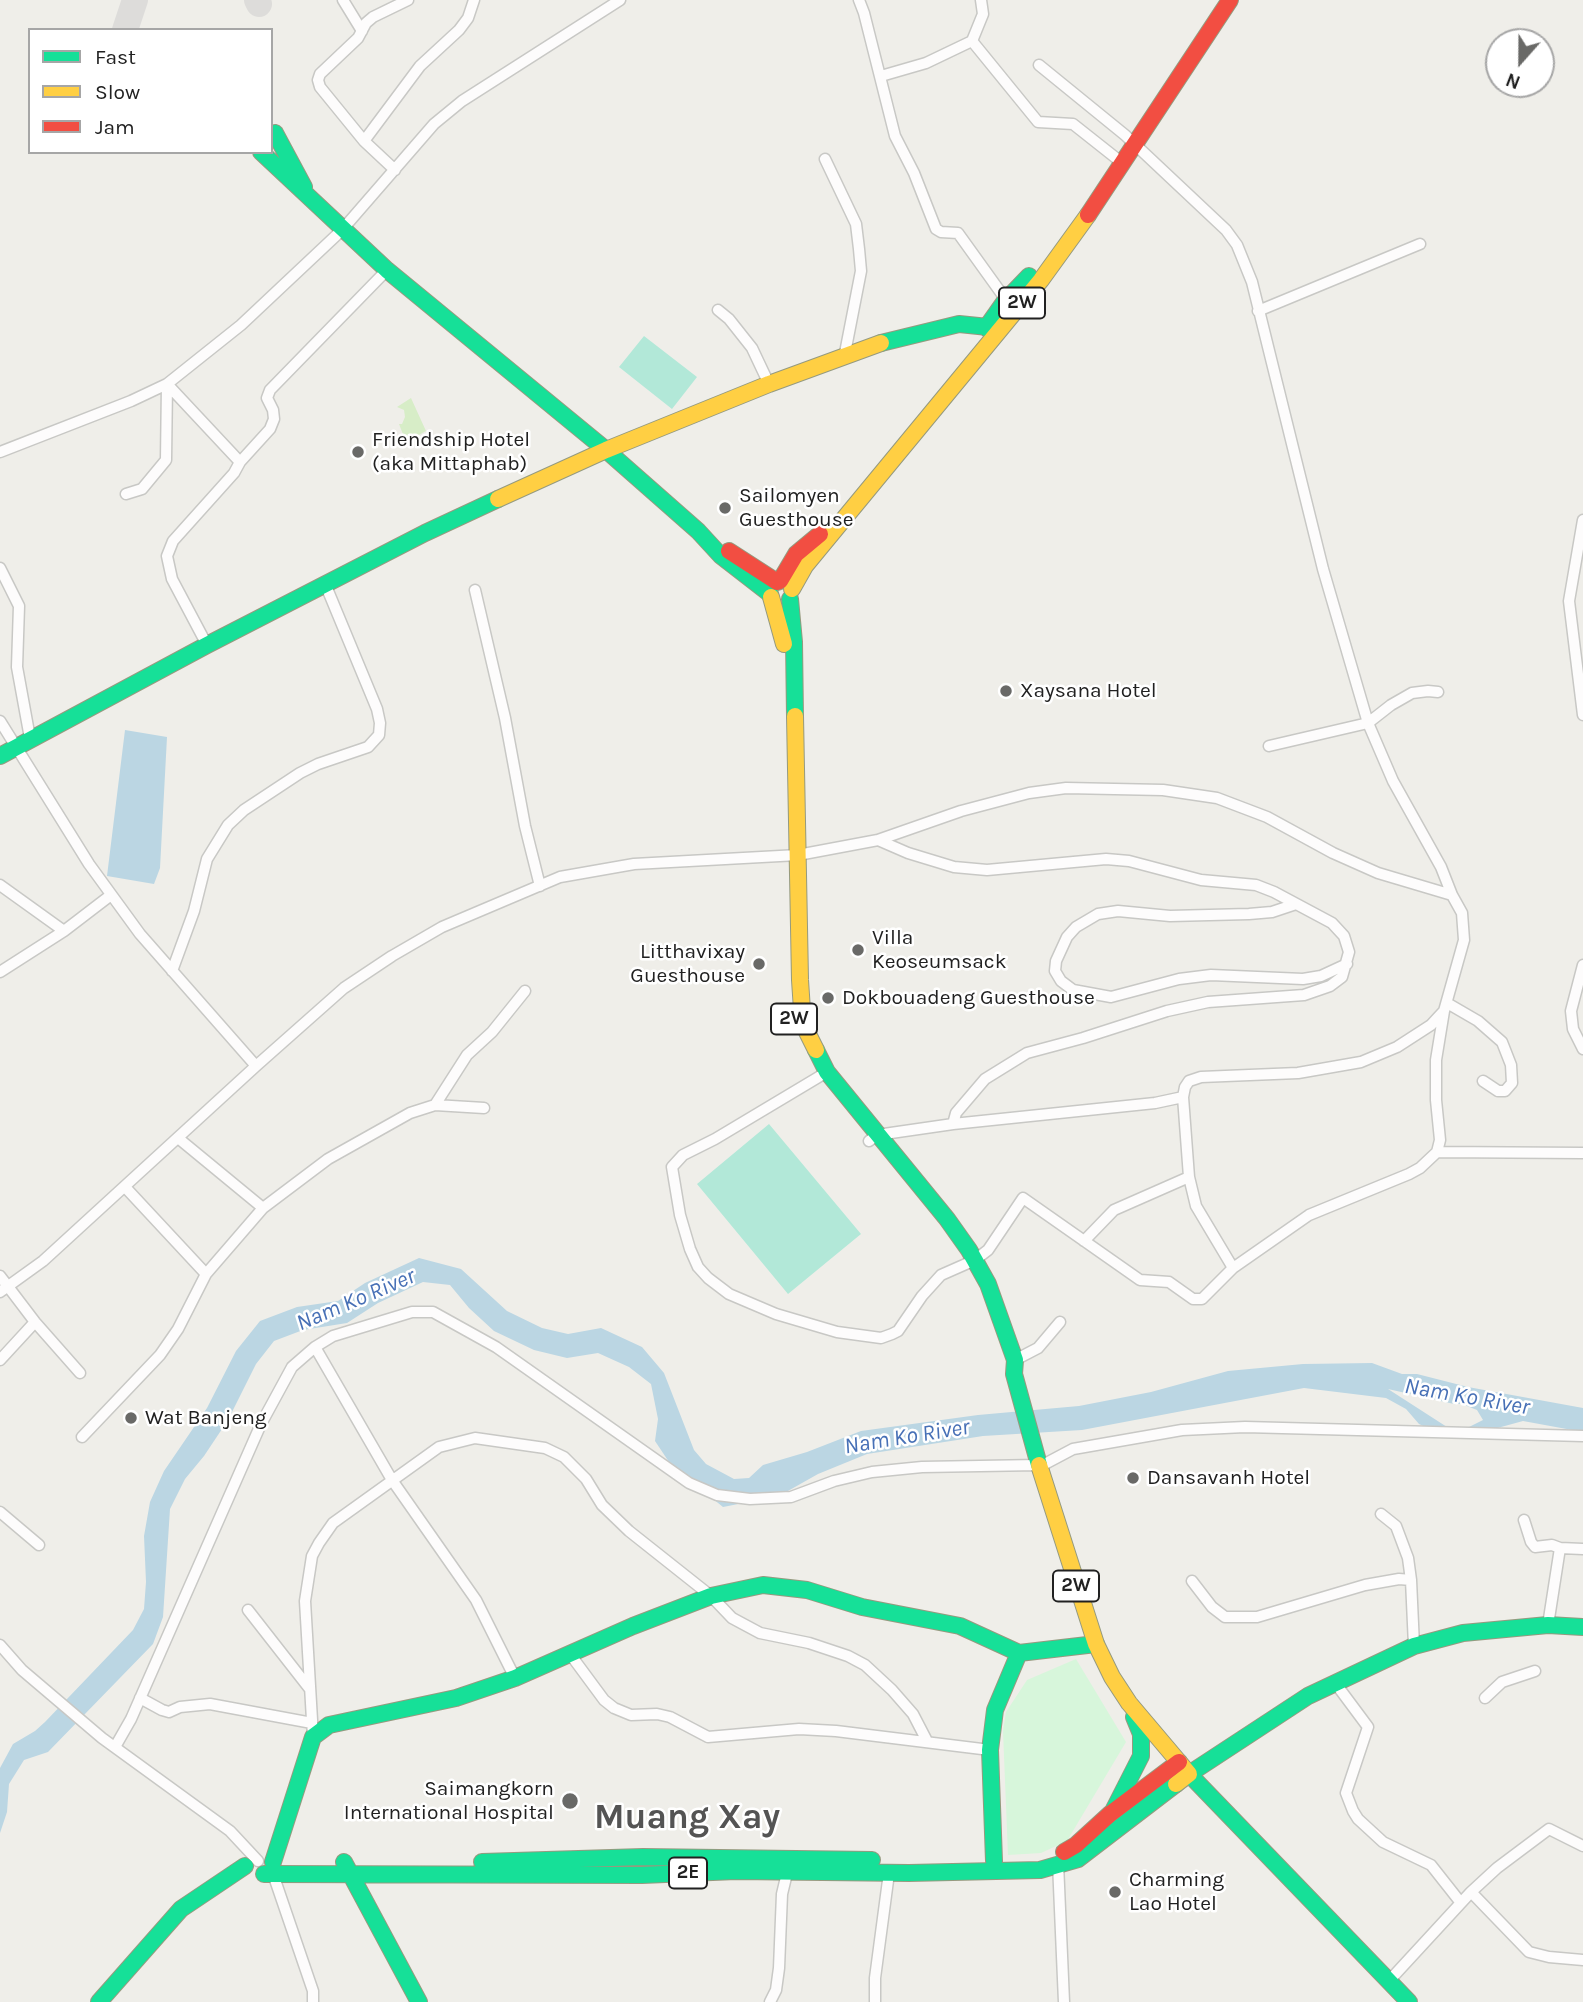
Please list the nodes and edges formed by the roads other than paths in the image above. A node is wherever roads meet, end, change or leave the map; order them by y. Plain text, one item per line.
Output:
1 (343, 0) edge
2 (408, 0) edge
3 (474, 0) edge
4 (620, 0) edge
5 (859, 0) edge
6 (981, 0) edge
7 (1216, 0) edge
8 (1230, 0) edge
9 (362, 31) junction
10 (972, 41) junction
11 (1039, 65) dead end
12 (881, 76) junction
13 (273, 134) edge
14 (1129, 139) junction
15 (364, 141) junction
16 (263, 154) edge
17 (1117, 158) junction
18 (825, 159) dead end
19 (396, 170) junction
20 (313, 202) junction
21 (342, 230) junction
22 (1420, 244) dead end
23 (387, 270) junction
24 (1011, 305) junction
25 (718, 310) dead end
26 (1258, 311) junction
27 (994, 327) junction
28 (844, 358) junction
29 (167, 384) junction
30 (769, 384) junction
31 (606, 450) junction
32 (0, 453) edge
33 (240, 462) junction
34 (126, 494) dead end
35 (1583, 520) edge
36 (0, 568) edge
37 (326, 586) junction
38 (475, 590) dead end
39 (780, 590) junction
40 (207, 645) junction
41 (1438, 692) dead end
42 (1583, 715) edge
43 (0, 721) edge
44 (1368, 723) junction
45 (30, 738) junction
46 (1269, 746) dead end
47 (15, 747) junction
48 (0, 756) edge
49 (878, 840) junction
50 (793, 855) junction
51 (0, 885) edge
52 (540, 886) junction
53 (111, 895) junction
54 (1452, 895) junction
55 (1296, 904) junction
56 (64, 931) junction
57 (1347, 964) junction
58 (1583, 965) edge
59 (172, 971) junction
60 (0, 972) edge
61 (525, 991) dead end
62 (1446, 1007) junction
63 (1583, 1049) edge
64 (256, 1066) junction
65 (822, 1075) junction
66 (1483, 1082) dead end
67 (1183, 1097) junction
68 (435, 1105) junction
69 (484, 1108) dead end
70 (953, 1124) junction
71 (178, 1138) junction
72 (873, 1138) junction
73 (1437, 1152) junction
74 (1583, 1153) edge
75 (1189, 1177) junction
76 (125, 1187) junction
77 (263, 1208) junction
78 (1084, 1241) junction
79 (970, 1262) junction
80 (1233, 1268) junction
81 (206, 1274) junction
82 (0, 1276) edge
83 (4, 1289) edge
84 (35, 1322) junction
85 (1060, 1322) dead end
86 (315, 1347) junction
87 (0, 1360) edge
88 (80, 1373) dead end
89 (1016, 1374) junction
90 (1583, 1436) edge
91 (82, 1437) dead end
92 (1038, 1465) junction
93 (392, 1480) junction
94 (0, 1512) edge
95 (1381, 1514) dead end
96 (1524, 1520) dead end
97 (39, 1545) dead end
98 (1560, 1548) junction
99 (1583, 1549) edge
100 (1411, 1580) junction
101 (1192, 1581) dead end
102 (711, 1596) junction
103 (248, 1610) dead end
104 (1548, 1625) junction
105 (1583, 1628) edge
106 (1096, 1644) junction
107 (0, 1645) edge
108 (1414, 1646) junction
109 (1018, 1653) junction
110 (570, 1654) junction
111 (1535, 1671) dead end
112 (515, 1678) junction
113 (1336, 1684) junction
114 (309, 1688) junction
115 (140, 1698) junction
116 (1485, 1698) dead end
117 (1129, 1703) junction
118 (312, 1730) junction
119 (927, 1741) junction
120 (115, 1747) junction
121 (990, 1750) junction
122 (1184, 1768) junction
123 (1110, 1815) junction
124 (1583, 1846) edge
125 (994, 1861) junction
126 (1058, 1861) junction
127 (788, 1866) junction
128 (908, 1867) junction
129 (259, 1868) junction
130 (347, 1868) junction
131 (888, 1873) junction
132 (1471, 1892) junction
133 (1461, 1903) junction
134 (1583, 1960) edge
135 (1389, 1981) junction
136 (99, 2002) edge
137 (313, 2002) edge
138 (419, 2002) edge
139 (770, 2002) edge
140 (875, 2002) edge
141 (1064, 2002) edge
142 (1409, 2002) edge

1 - 9 street
2 - 9 street
3 - 15 street
4 - 19 street
5 - 12 street
6 - 10 street
7 - 14 main road, 2W
8 - 14 main road, 2W
9 - 15 street
10 - 12 street
10 - 17 street
11 - 14 street
12 - 24 street
13 - 20 main road
14 - 17 main road, 2W
14 - 26 street
15 - 19 street
16 - 20 main road
17 - 24 main road, 2W
18 - 28 street
19 - 21 street
20 - 21 main road
21 - 23 main road
21 - 29 street
22 - 26 street
23 - 31 main road
23 - 33 street
24 - 27 main road, 2W
25 - 30 street
26 - 44 street
27 - 28 main road
27 - 39 main road, 2W
28 - 30 main road
29 - 32 street
29 - 33 street
29 - 34 street
30 - 31 main road
31 - 37 main road
31 - 39 main road
33 - 40 street
35 - 42 street
36 - 45 street
37 - 40 main road
37 - 59 street
38 - 52 street
39 - 50 main road, 2W
40 - 45 main road
41 - 44 street
43 - 47 street
44 - 46 street
44 - 54 street
45 - 47 main road
47 - 48 main road
47 - 53 street
49 - 50 street
49 - 54 street
49 - 55 street
50 - 52 street
50 - 65 main road, 2W
51 - 56 street
52 - 64 street
53 - 56 street
53 - 59 street
54 - 62 street
55 - 57 street
55 - 57 street
56 - 60 street
57 - 70 street
58 - 63 street
59 - 64 street
61 - 68 street
62 - 66 street
62 - 67 street
62 - 73 street
64 - 71 street
65 - 72 main road, 2W
65 - 79 street
67 - 70 street
67 - 75 street
68 - 69 street
68 - 77 street
70 - 72 street
71 - 76 street
71 - 77 street
72 - 79 main road, 2W
73 - 74 street
73 - 80 street
75 - 78 street
75 - 80 street
76 - 81 street
76 - 83 street
77 - 81 street
78 - 79 street
78 - 80 street
79 - 89 main road, 2W
81 - 91 street
82 - 83 street
83 - 84 street
84 - 87 street
84 - 88 street
85 - 89 street
86 - 92 street
86 - 93 street
86 - 115 street
89 - 92 main road, 2W
90 - 92 street
92 - 106 main road, 2W
93 - 102 street
93 - 112 street
93 - 114 street
94 - 97 street
95 - 100 street
96 - 98 street
98 - 99 street
98 - 104 street
100 - 101 street
100 - 108 street
102 - 109 main road
102 - 110 main road
102 - 119 street
103 - 114 street
104 - 105 main road
104 - 108 main road
106 - 109 main road
106 - 117 main road, 2W
107 - 120 street
108 - 113 main road
109 - 121 main road
110 - 112 main road
110 - 119 street
111 - 116 street
112 - 118 main road
113 - 122 main road
113 - 133 street
114 - 118 street
115 - 118 street
115 - 120 street
117 - 122 main road, 2W
117 - 123 main road
118 - 129 main road
119 - 121 street
120 - 129 street
121 - 125 main road
122 - 123 main road, 2E
122 - 126 main road, 2E
122 - 135 main road
123 - 126 main road, 2E
124 - 132 street
125 - 126 main road, 2E
125 - 128 main road, 2E
126 - 128 main road, 2E
126 - 141 street
127 - 128 main road, 2E
127 - 130 main road, 2E
127 - 131 main road, 2E
127 - 139 street
128 - 131 main road, 2E
129 - 130 main road, 2E
129 - 136 main road
129 - 137 street
130 - 138 main road
131 - 140 street
132 - 133 street
132 - 134 street
133 - 135 street
135 - 142 main road

